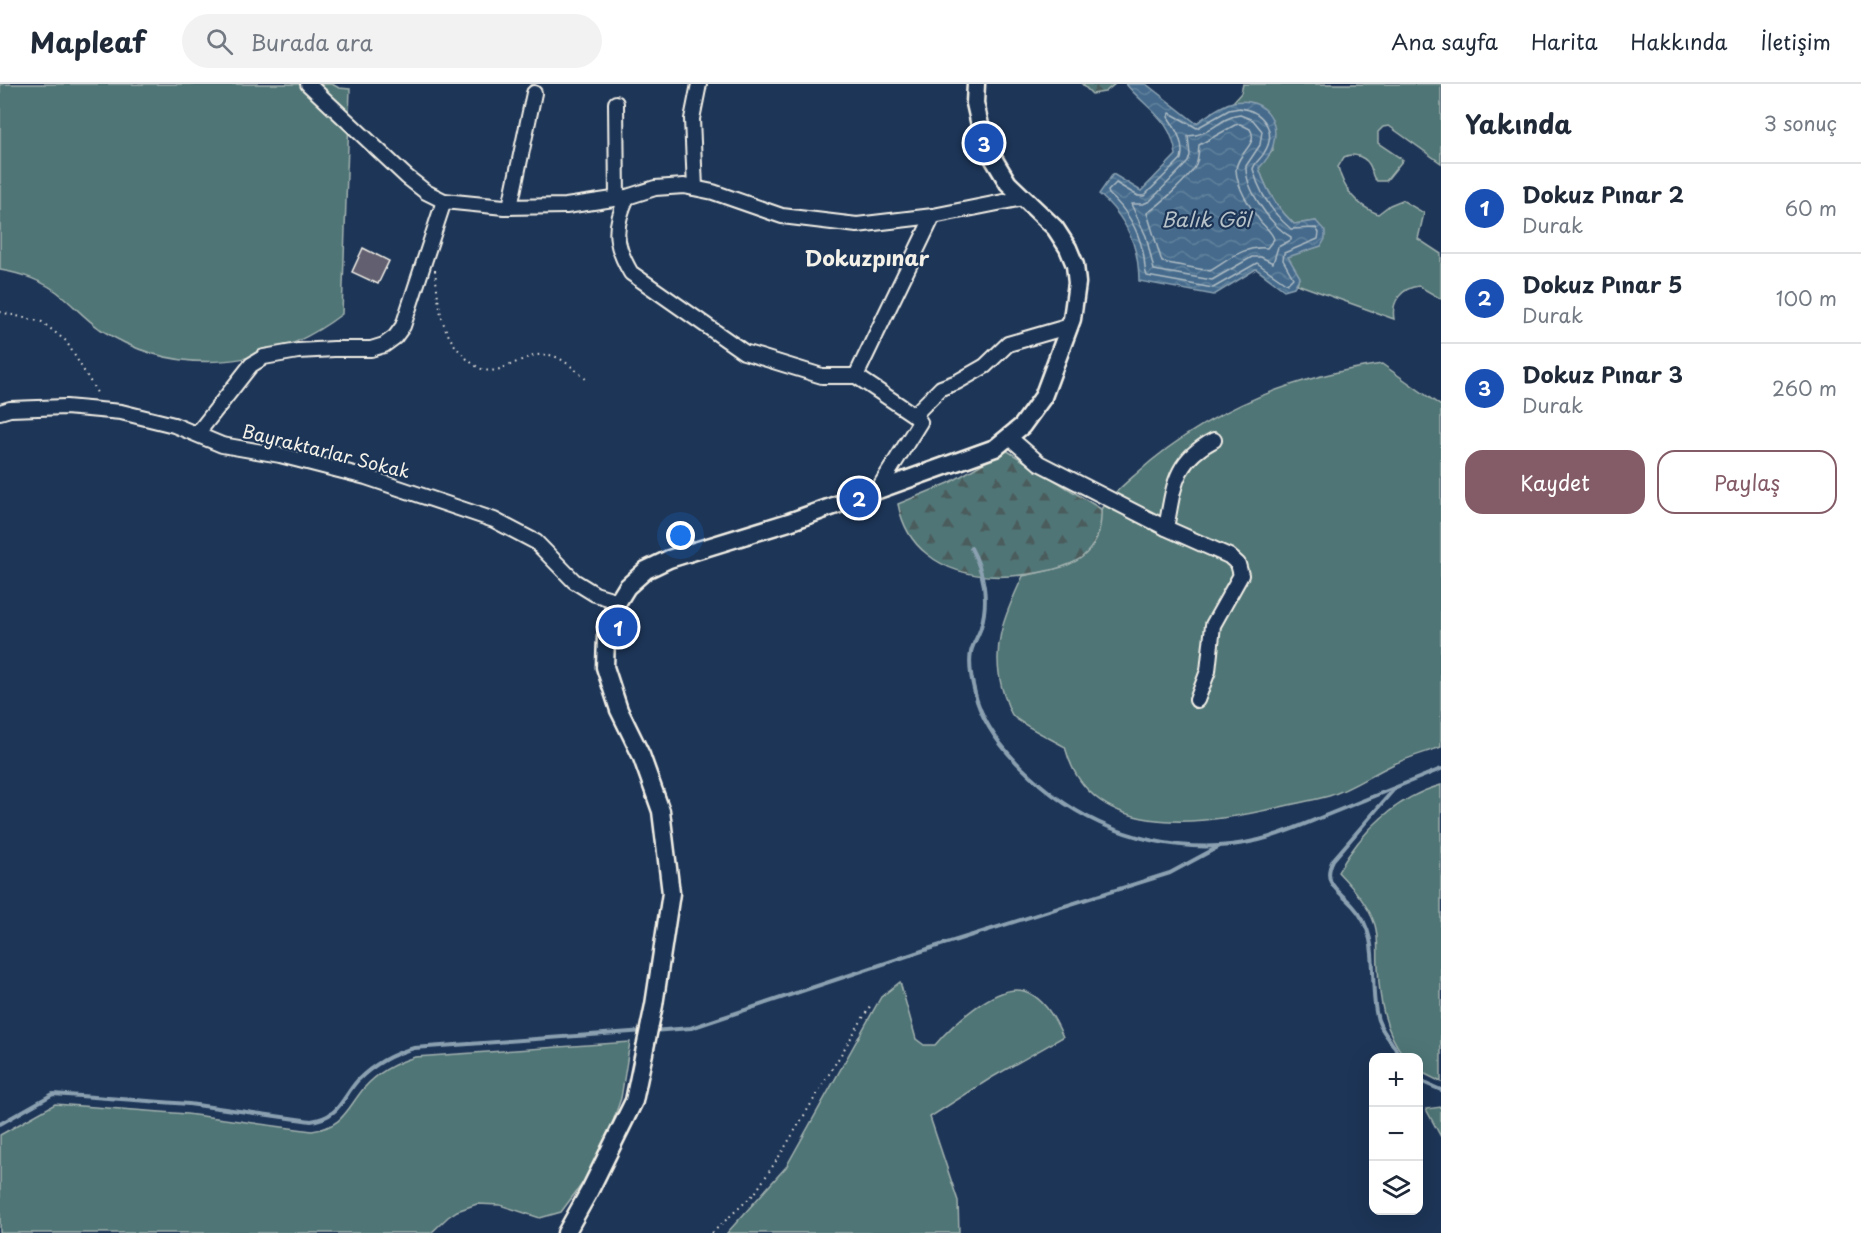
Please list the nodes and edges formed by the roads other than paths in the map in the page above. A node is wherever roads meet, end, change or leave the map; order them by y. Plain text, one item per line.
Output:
1 (308, 84) edge
2 (699, 84) edge
3 (976, 84) edge
4 (534, 93) dead end
5 (615, 103) dead end
6 (694, 188) junction
7 (622, 198) junction
8 (1023, 198) junction
9 (444, 201) junction
10 (510, 207) junction
11 (933, 216) junction
12 (1070, 326) junction
13 (856, 376) junction
14 (0, 412) edge
15 (914, 415) junction
16 (197, 434) junction
17 (1009, 437) junction
18 (1214, 440) dead end
19 (877, 491) junction
20 (1166, 528) junction
21 (618, 601) junction
22 (1197, 700) dead end
23 (566, 1233) edge

1 - 9 street
2 - 6 street
3 - 8 street
4 - 10 street
5 - 7 street
6 - 7 street
6 - 11 street
7 - 10 street
7 - 13 street
8 - 11 street
8 - 12 street
9 - 10 street
9 - 16 street
11 - 13 street
12 - 15 street
12 - 17 street
13 - 15 street
14 - 16 street, Bayraktarlar Sokak
15 - 19 street
16 - 21 street, Bayraktarlar Sokak
17 - 19 street
17 - 20 street
18 - 20 street
19 - 21 street
20 - 22 street
21 - 23 street

